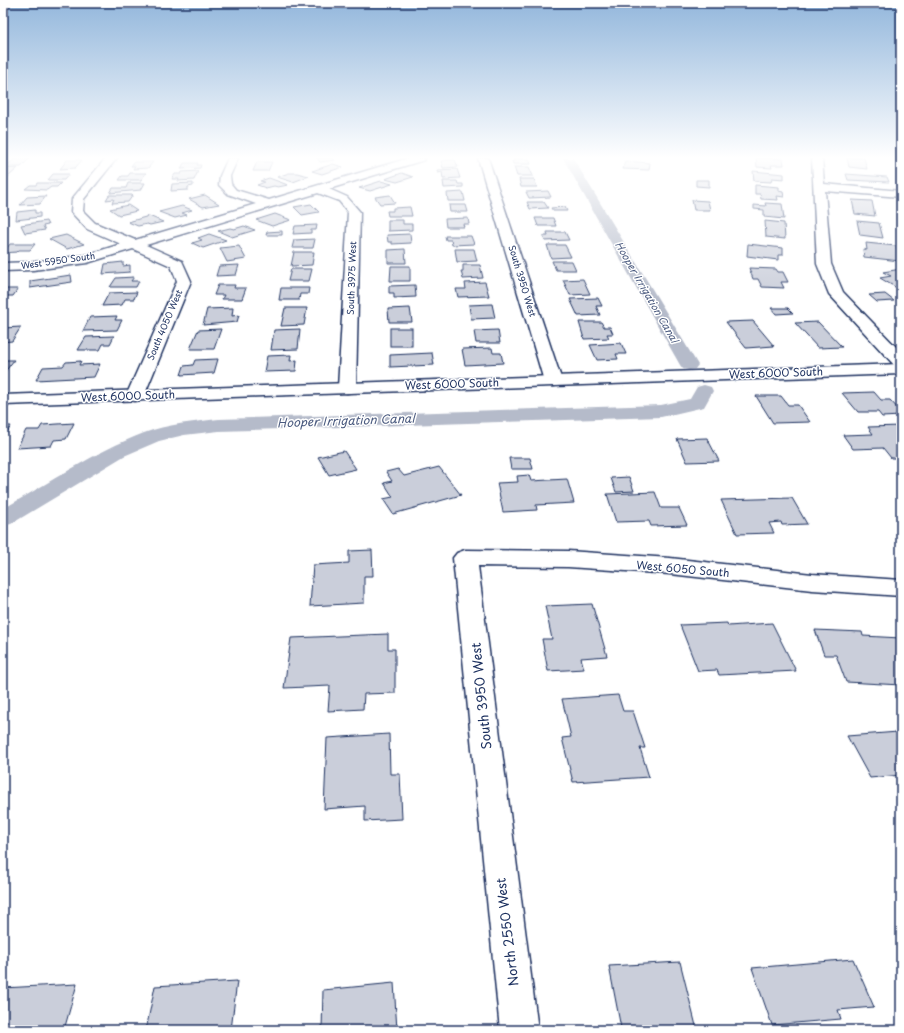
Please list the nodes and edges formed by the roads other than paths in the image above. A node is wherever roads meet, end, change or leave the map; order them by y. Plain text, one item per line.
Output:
1 (77, 206) edge
2 (262, 206) edge
3 (349, 206) edge
4 (498, 206) edge
5 (821, 206) edge
6 (135, 245) junction
7 (3, 267) edge
8 (901, 362) edge
9 (901, 369) edge
10 (553, 381) junction
11 (347, 388) junction
12 (135, 396) junction
13 (3, 400) edge
14 (465, 558) joint
15 (901, 588) edge
16 (496, 834) joint
17 (519, 1030) edge

1 - 6 street, South 4050 West
2 - 6 street, West 5950 South
3 - 11 street, South 3975 West
4 - 10 street, South 3950 West
5 - 8 street
6 - 7 street, West 5950 South
6 - 12 street, South 4050 West
9 - 10 street, West 6000 South
10 - 11 street, West 6000 South
11 - 12 street, West 6000 South
12 - 13 street, West 6000 South
14 - 15 street, West 6050 South
14 - 16 street, South 3950 West
16 - 17 street, North 2550 West

